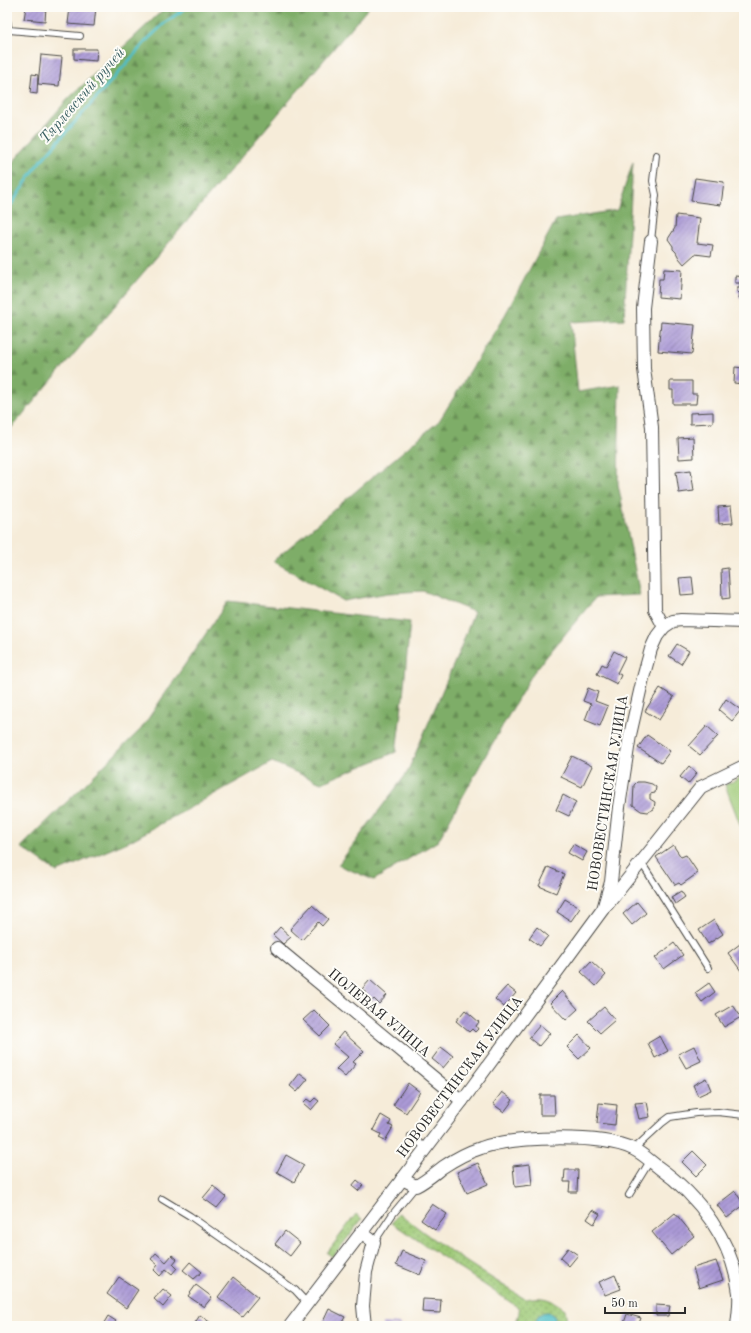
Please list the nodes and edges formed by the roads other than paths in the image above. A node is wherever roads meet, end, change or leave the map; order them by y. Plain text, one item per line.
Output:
1 (7, 20) edge
2 (80, 36) dead end
3 (656, 155) dead end
4 (651, 241) joint
5 (744, 622) edge
6 (664, 627) junction
7 (744, 766) edge
8 (641, 862) junction
9 (603, 909) junction
10 (277, 948) dead end
11 (708, 968) dead end
12 (462, 1101) junction
13 (744, 1115) edge
14 (412, 1136) dead end
15 (426, 1148) junction
16 (634, 1149) junction
17 (650, 1161) junction
18 (402, 1179) junction
19 (416, 1186) junction
20 (629, 1195) dead end
21 (162, 1199) dead end
22 (361, 1232) junction
23 (374, 1242) junction
24 (307, 1303) junction
25 (290, 1326) edge
26 (365, 1326) edge
27 (738, 1326) edge

1 - 2 lane
3 - 4 lane
4 - 6 street
5 - 6 street
6 - 9 street, НОВОВЕСТИНСКАЯ УЛИЦА
7 - 8 street
8 - 9 street
8 - 11 lane
9 - 12 street, НОВОВЕСТИНСКАЯ УЛИЦА
10 - 12 street, ПОЛЕВАЯ УЛИЦА
12 - 15 street, НОВОВЕСТИНСКАЯ УЛИЦА
13 - 16 lane
14 - 15 lane
15 - 18 street, НОВОВЕСТИНСКАЯ УЛИЦА
16 - 17 street
16 - 19 street
17 - 20 lane
17 - 27 street
18 - 19 street
18 - 22 street, НОВОВЕСТИНСКАЯ УЛИЦА
19 - 23 lane
21 - 24 lane
22 - 23 street
22 - 24 street, НОВОВЕСТИНСКАЯ УЛИЦА
23 - 26 street
24 - 25 street, НОВОВЕСТИНСКАЯ УЛИЦА

